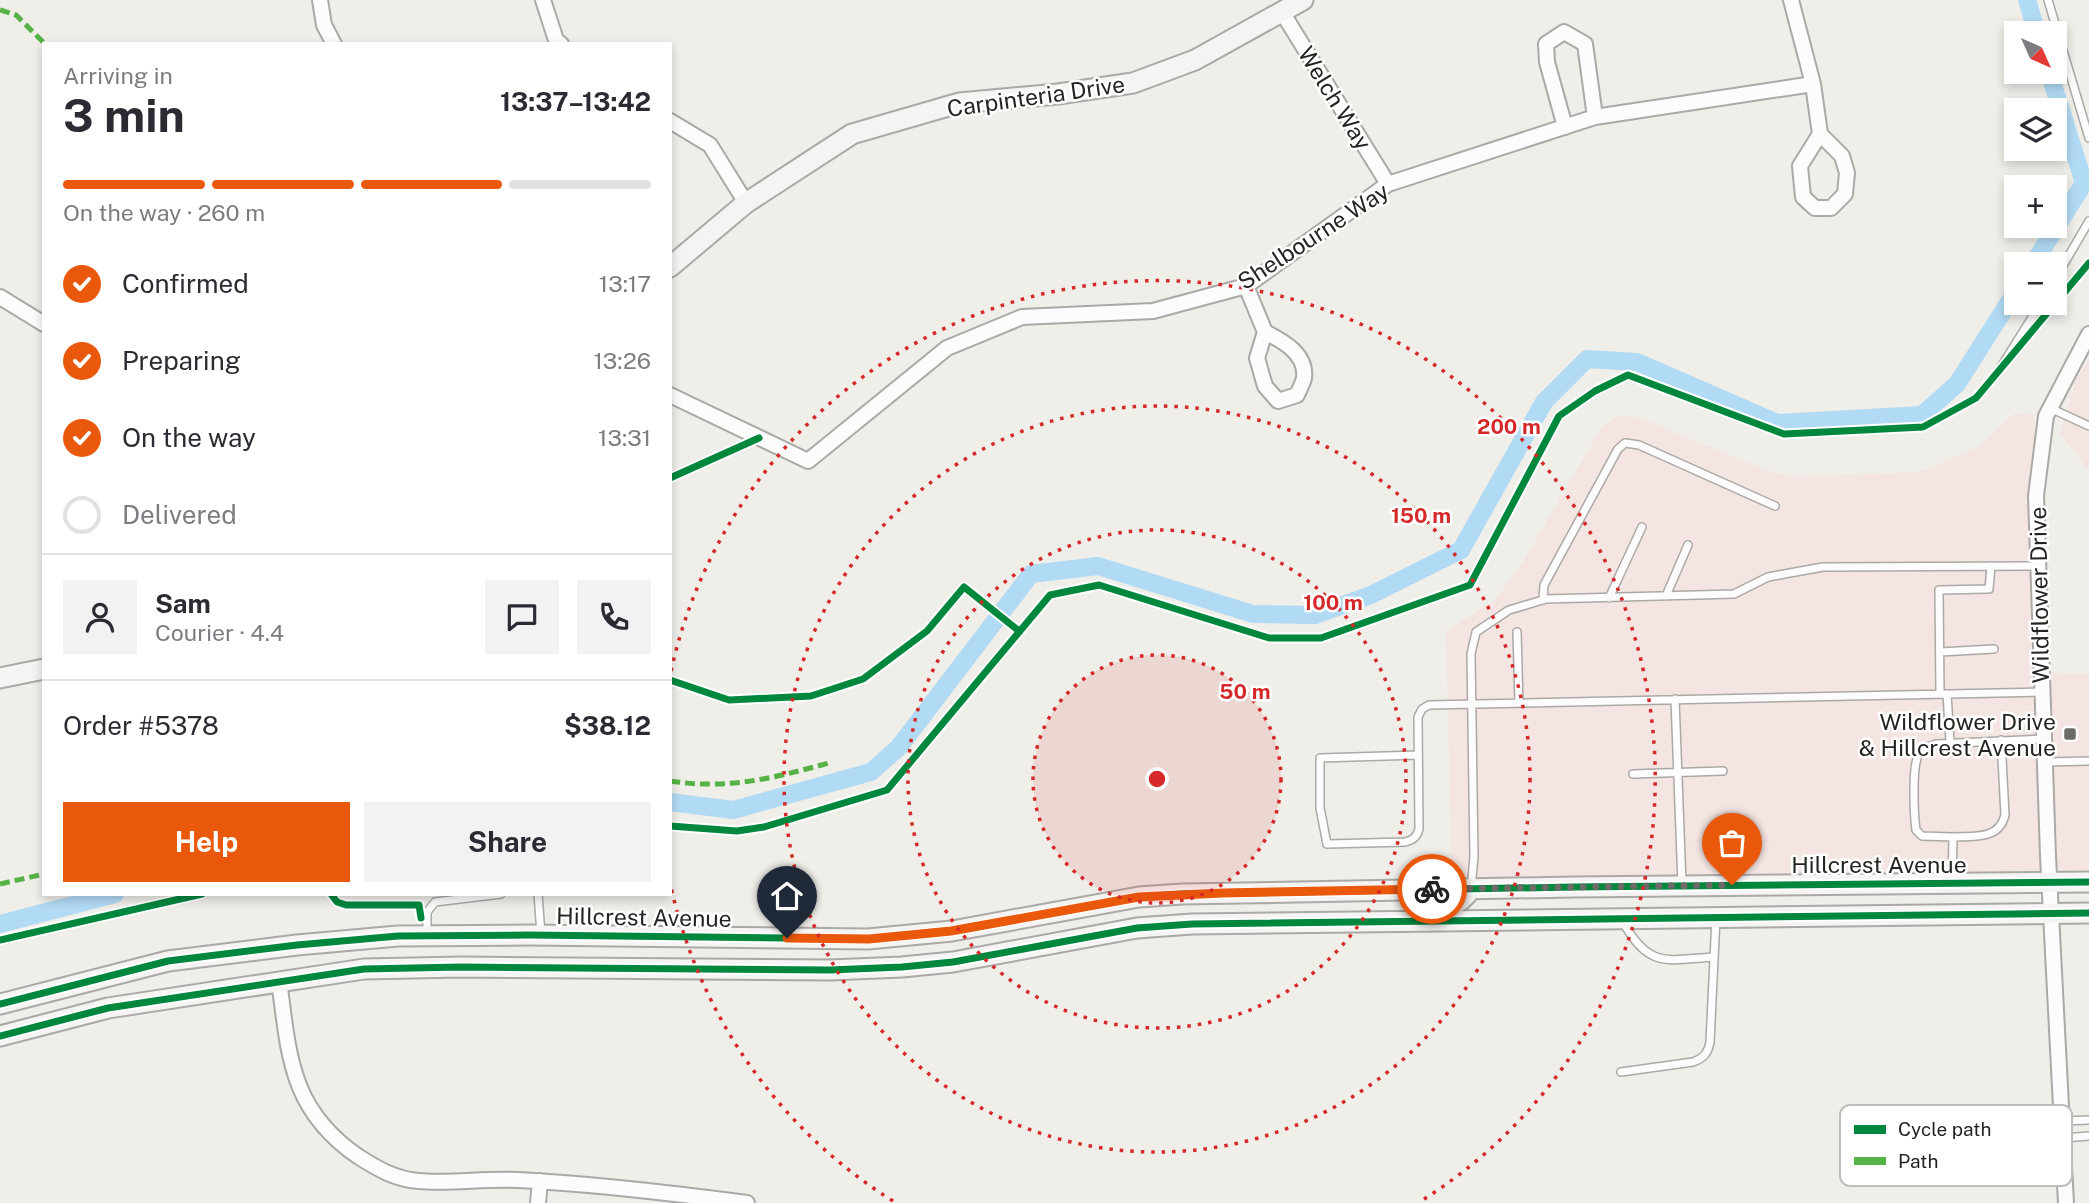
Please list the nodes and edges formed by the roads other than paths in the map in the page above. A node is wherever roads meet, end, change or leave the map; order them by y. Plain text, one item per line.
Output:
1 (320, 0) edge
2 (543, 0) edge
3 (1303, 0) edge
4 (1791, 0) edge
5 (2048, 0) edge
6 (1282, 12) junction
7 (333, 42) edge
8 (558, 42) edge
9 (1813, 84) junction
10 (1595, 117) junction
11 (672, 122) edge
12 (1565, 127) junction
13 (1820, 134) junction
14 (2089, 138) edge
15 (1388, 184) junction
16 (746, 203) junction
17 (2089, 221) edge
18 (2067, 259) edge
19 (672, 265) edge
20 (1246, 286) junction
21 (0, 297) edge
22 (2034, 315) edge
23 (42, 323) edge
24 (1265, 331) junction
25 (2089, 334) edge
26 (1996, 375) dead end
27 (672, 396) edge
28 (2050, 408) junction
29 (2089, 426) edge
30 (1775, 506) dead end
31 (1642, 527) dead end
32 (1688, 545) dead end
33 (1991, 566) junction
34 (2038, 566) junction
35 (1666, 596) junction
36 (1609, 598) junction
37 (1543, 600) junction
38 (1517, 632) dead end
39 (1994, 649) dead end
40 (1940, 652) junction
41 (42, 670) edge
42 (0, 678) edge
43 (2041, 692) junction
44 (1943, 694) junction
45 (1675, 699) junction
46 (1519, 702) junction
47 (1473, 703) junction
48 (2043, 739) junction
49 (2001, 740) junction
50 (1950, 742) junction
51 (1418, 755) junction
52 (2089, 761) edge
53 (2044, 762) junction
54 (1723, 771) dead end
55 (1678, 772) junction
56 (1633, 774) dead end
57 (1953, 837) junction
58 (2049, 882) junction
59 (2089, 882) edge
60 (1952, 883) junction
61 (1682, 886) junction
62 (1471, 889) junction
63 (484, 896) edge
64 (538, 896) edge
65 (2089, 913) edge
66 (2052, 914) junction
67 (1716, 917) junction
68 (1621, 919) junction
69 (1359, 922) junction
70 (541, 935) junction
71 (427, 936) junction
72 (1714, 957) junction
73 (279, 980) junction
74 (0, 1004) edge
75 (0, 1036) edge
76 (1621, 1072) dead end
77 (2062, 1105) edge
78 (540, 1181) junction
79 (538, 1203) edge
80 (747, 1203) edge

1 - 7 street
2 - 8 street
3 - 6 main road, Carpinteria Drive
4 - 9 street
5 - 14 lane
6 - 15 street, Welch Way
6 - 16 main road, Carpinteria Drive
9 - 10 street, Shelbourne Way
9 - 13 street
10 - 12 street, Shelbourne Way
10 - 12 street
11 - 16 street
12 - 15 street, Shelbourne Way
13 - 13 street
15 - 20 street, Shelbourne Way
16 - 19 main road, Carpinteria Drive
17 - 18 lane
20 - 24 street
20 - 27 street, Shelbourne Way
21 - 23 street
22 - 26 lane
24 - 24 street
25 - 28 street, Wildflower Drive
28 - 29 lane
28 - 34 street, Wildflower Drive
30 - 37 lane
31 - 36 lane
32 - 35 lane
33 - 34 lane
33 - 35 lane
33 - 40 lane
34 - 43 street, Wildflower Drive
35 - 36 lane
36 - 37 lane
37 - 47 lane
38 - 46 lane
39 - 40 lane
40 - 44 lane
41 - 42 main road
43 - 44 lane
43 - 48 street, Wildflower Drive
44 - 45 lane
44 - 50 lane
45 - 46 lane
45 - 55 lane
46 - 47 lane
47 - 51 lane
47 - 62 lane
48 - 49 lane
48 - 53 street, Wildflower Drive
49 - 50 lane
49 - 57 lane
50 - 57 lane
51 - 51 lane
52 - 53 lane
53 - 58 street, Wildflower Drive
54 - 55 lane
55 - 56 lane
55 - 61 lane
57 - 60 lane
58 - 59 main road, Hillcrest Avenue
58 - 60 main road, Hillcrest Avenue
58 - 66 street, Wildflower Drive
60 - 61 main road, Hillcrest Avenue
61 - 62 main road, Hillcrest Avenue
62 - 69 main road
62 - 70 main road, Hillcrest Avenue
63 - 71 lane
64 - 70 lane
65 - 66 main road
66 - 67 main road
66 - 77 street, Wildflower Drive
67 - 68 main road
67 - 72 lane
68 - 69 main road
68 - 72 lane
69 - 73 main road
70 - 71 main road, Hillcrest Avenue
71 - 74 main road, Hillcrest Avenue
72 - 76 lane
73 - 75 main road
73 - 78 street
78 - 79 street
78 - 80 street

